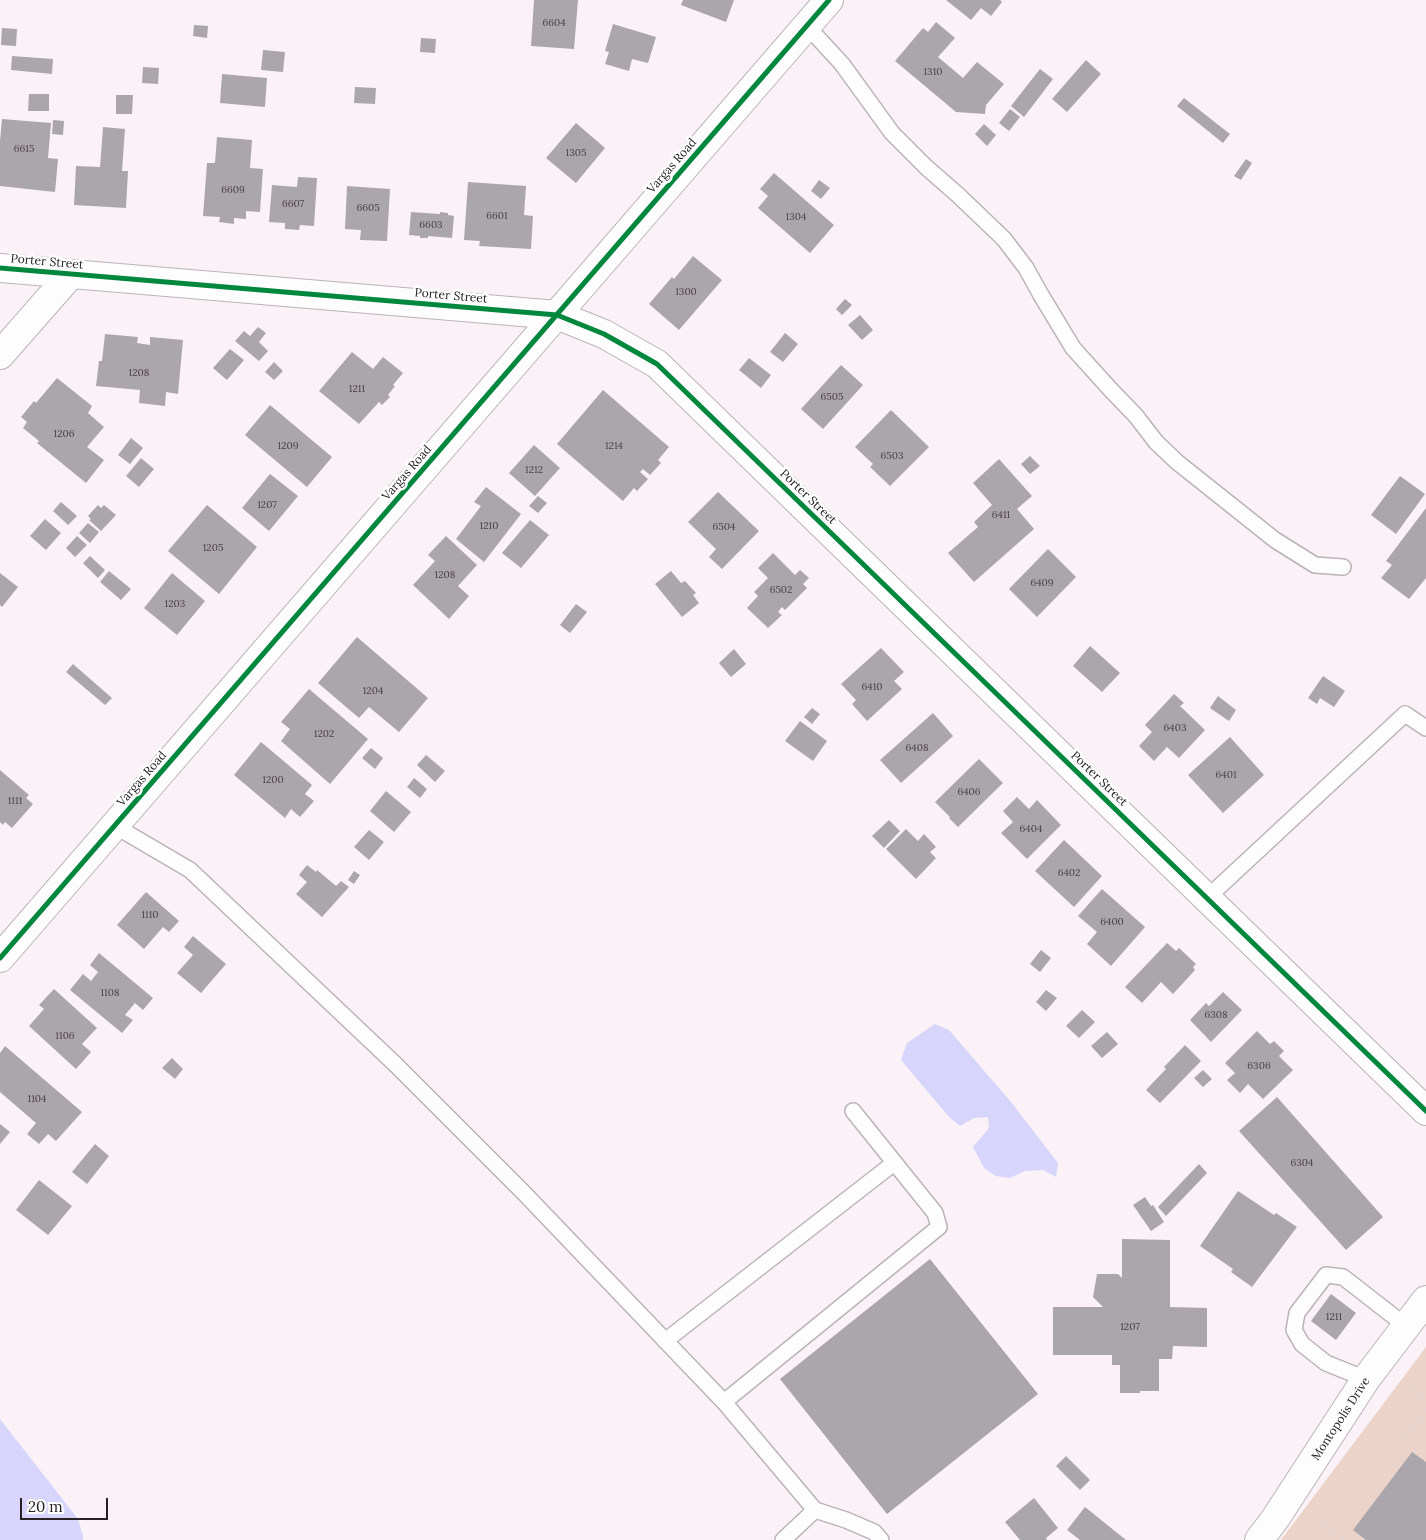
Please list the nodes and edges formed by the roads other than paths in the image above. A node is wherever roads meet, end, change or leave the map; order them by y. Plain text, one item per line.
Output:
1 (829, 0) edge
2 (807, 26) junction
3 (0, 268) edge
4 (71, 274) junction
5 (557, 315) junction
6 (0, 355) edge
7 (1343, 567) dead end
8 (1426, 728) edge
9 (115, 826) junction
10 (1207, 898) junction
11 (0, 958) edge
12 (853, 1111) dead end
13 (1426, 1111) edge
14 (894, 1163) junction
15 (1426, 1300) edge
16 (1406, 1326) junction
17 (666, 1341) junction
18 (1366, 1379) junction
19 (724, 1402) junction
20 (815, 1510) junction
21 (783, 1540) edge
22 (881, 1540) edge
23 (1259, 1540) edge

1 - 2 street, Vargas Road
2 - 5 street, Vargas Road
2 - 7 lane
3 - 4 street, Porter Street
4 - 5 street, Porter Street
4 - 6 street
5 - 9 street, Vargas Road
5 - 10 street, Porter Street
8 - 10 lane
9 - 11 street, Vargas Road
9 - 17 lane
10 - 13 street, Porter Street
12 - 14 lane
14 - 17 lane
14 - 19 lane
15 - 16 street, Montopolis Drive
16 - 18 street, Montopolis Drive
16 - 18 lane
17 - 19 lane
18 - 23 street, Montopolis Drive
19 - 20 lane
20 - 21 lane
20 - 22 lane

